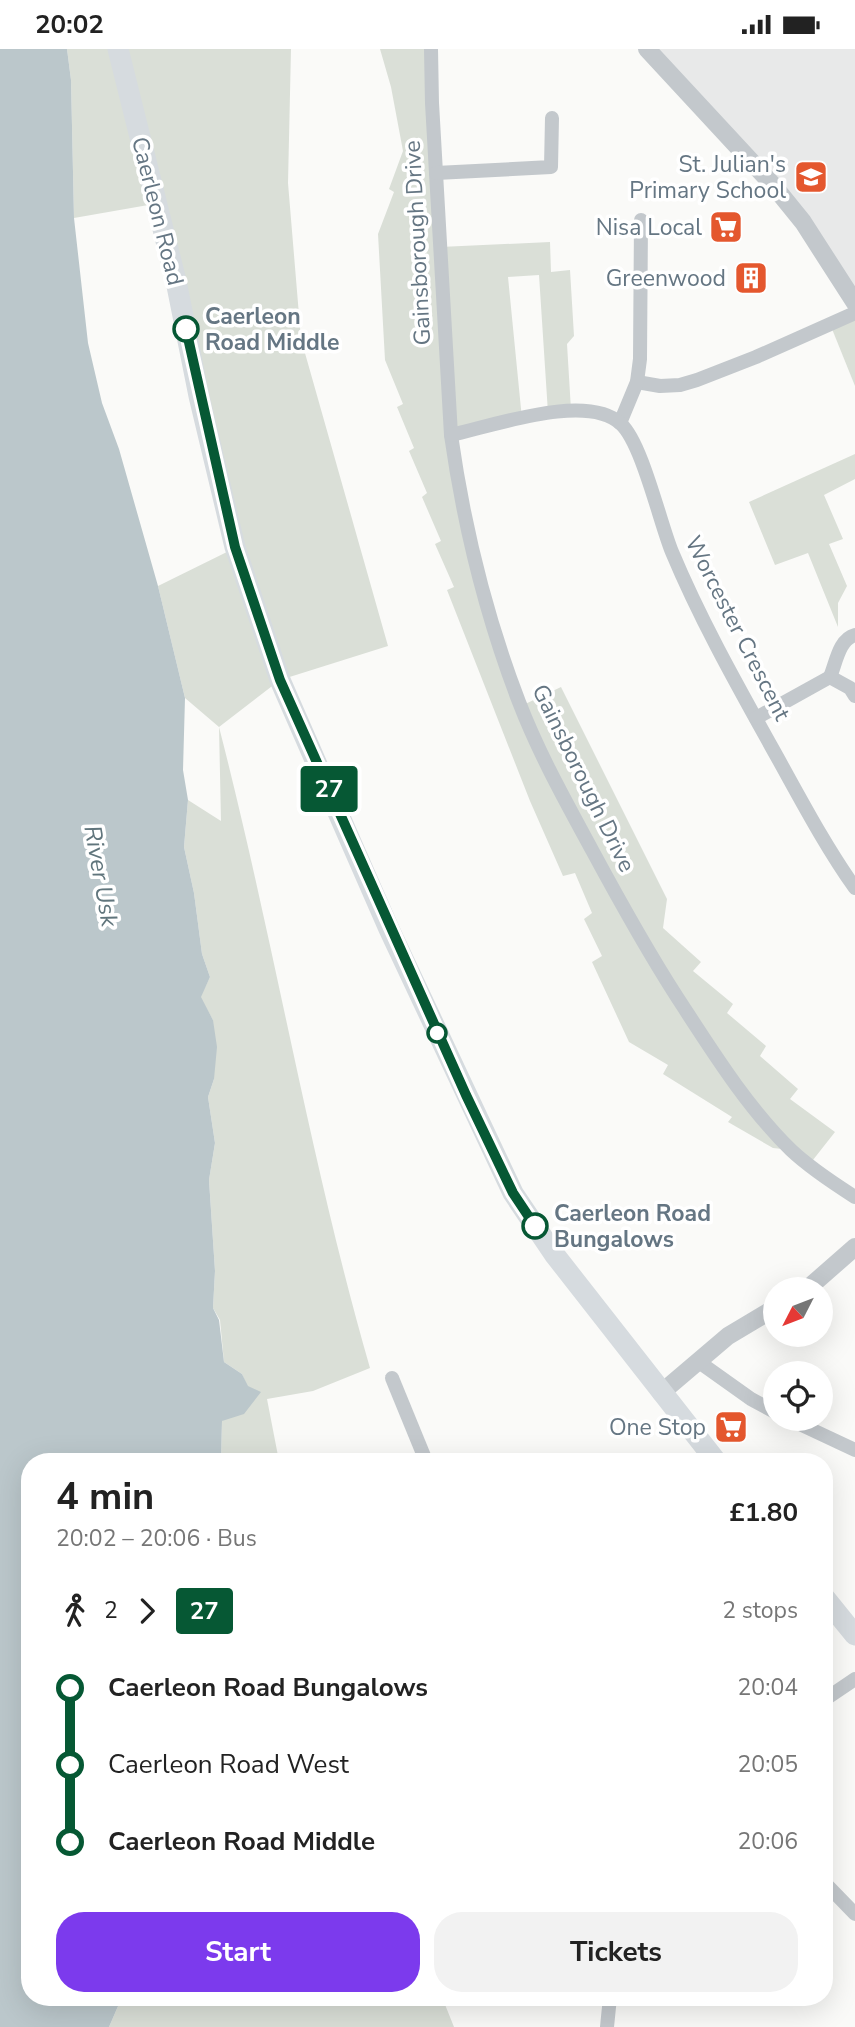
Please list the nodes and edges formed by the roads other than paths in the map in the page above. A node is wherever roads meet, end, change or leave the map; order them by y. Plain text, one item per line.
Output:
1 (118, 49) edge
2 (431, 49) edge
3 (647, 49) edge
4 (552, 118) dead end
5 (436, 173) junction
6 (641, 220) dead end
7 (855, 303) edge
8 (855, 313) edge
9 (637, 382) junction
10 (621, 423) junction
11 (451, 435) junction
12 (855, 635) edge
13 (830, 677) junction
14 (855, 696) edge
15 (756, 718) junction
16 (855, 888) edge
17 (855, 1197) edge
18 (855, 1247) edge
19 (821, 1277) edge
20 (763, 1315) edge
21 (699, 1362) junction
22 (392, 1378) dead end
23 (661, 1393) junction
24 (763, 1406) edge
25 (815, 1431) edge
26 (855, 1450) edge
27 (423, 1453) edge
28 (710, 1453) edge
29 (833, 1608) edge
30 (855, 1635) edge
31 (855, 1679) edge
32 (833, 1694) edge
33 (833, 1891) edge
34 (855, 1914) edge
35 (609, 2006) edge
36 (607, 2027) edge

1 - 23 main road, Caerleon Road
2 - 5 street, Gainsborough Drive
3 - 7 street
4 - 5 street
5 - 11 street, Gainsborough Drive
6 - 9 street
8 - 9 street
9 - 10 street
10 - 11 street
10 - 15 street, Worcester Crescent
11 - 17 street, Gainsborough Drive
12 - 13 street
13 - 14 street
13 - 15 street
15 - 16 street, Worcester Crescent
18 - 19 street
20 - 21 street
21 - 23 street
21 - 24 street
22 - 27 street
23 - 28 main road, Caerleon Road
25 - 26 street
29 - 30 main road
31 - 32 street
33 - 34 street
35 - 36 street

